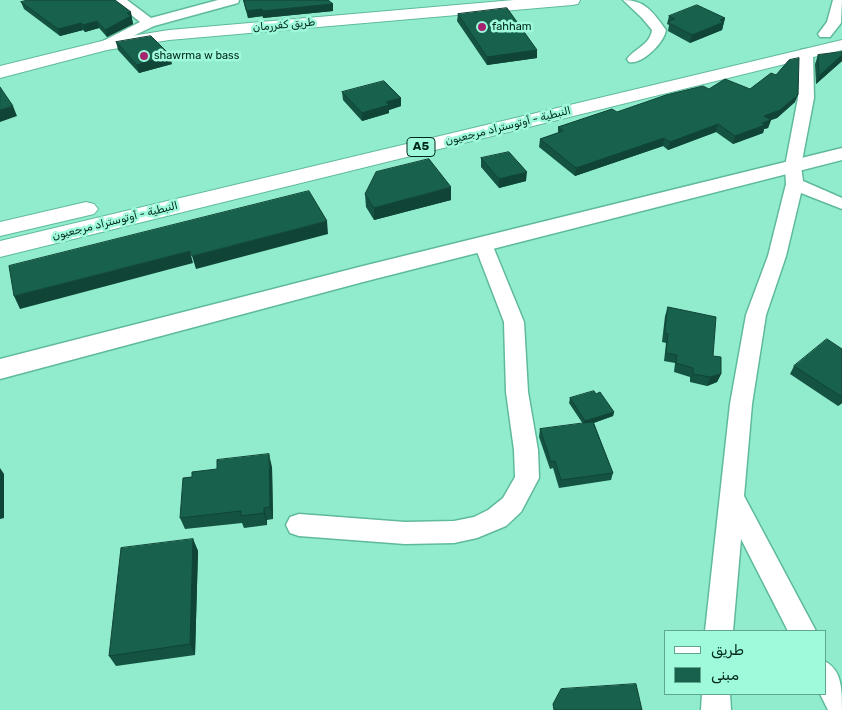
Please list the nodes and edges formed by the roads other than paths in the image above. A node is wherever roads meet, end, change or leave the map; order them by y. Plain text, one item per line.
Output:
1 (119, 0) edge
2 (233, 0) edge
3 (572, 0) edge
4 (629, 0) edge
5 (839, 0) edge
6 (149, 23) junction
7 (836, 36) edge
8 (106, 45) junction
9 (806, 53) junction
10 (634, 59) dead end
11 (0, 72) edge
12 (842, 154) edge
13 (794, 175) junction
14 (842, 204) edge
15 (0, 229) edge
16 (483, 244) junction
17 (0, 249) edge
18 (0, 369) edge
19 (732, 497) junction
20 (299, 526) dead end
21 (719, 630) edge
22 (801, 630) edge
23 (827, 678) edge
24 (716, 695) edge
25 (842, 706) edge
26 (716, 710) edge

1 - 6 street
2 - 6 street
3 - 8 main road, طريق كفررمان
4 - 10 street
5 - 7 street
6 - 8 street
7 - 9 main road, النبطية - أوتوستراد مرجعيون / A5
7 - 15 main road, النبطية - أوتوستراد مرجعيون / A5
8 - 11 main road, طريق كفررمان
9 - 13 street
9 - 17 main road, النبطية - أوتوستراد مرجعيون / A5
12 - 13 street
13 - 14 street
13 - 16 street
13 - 19 street
16 - 18 street
16 - 20 street
19 - 21 street
19 - 22 street
23 - 25 street
24 - 26 street

